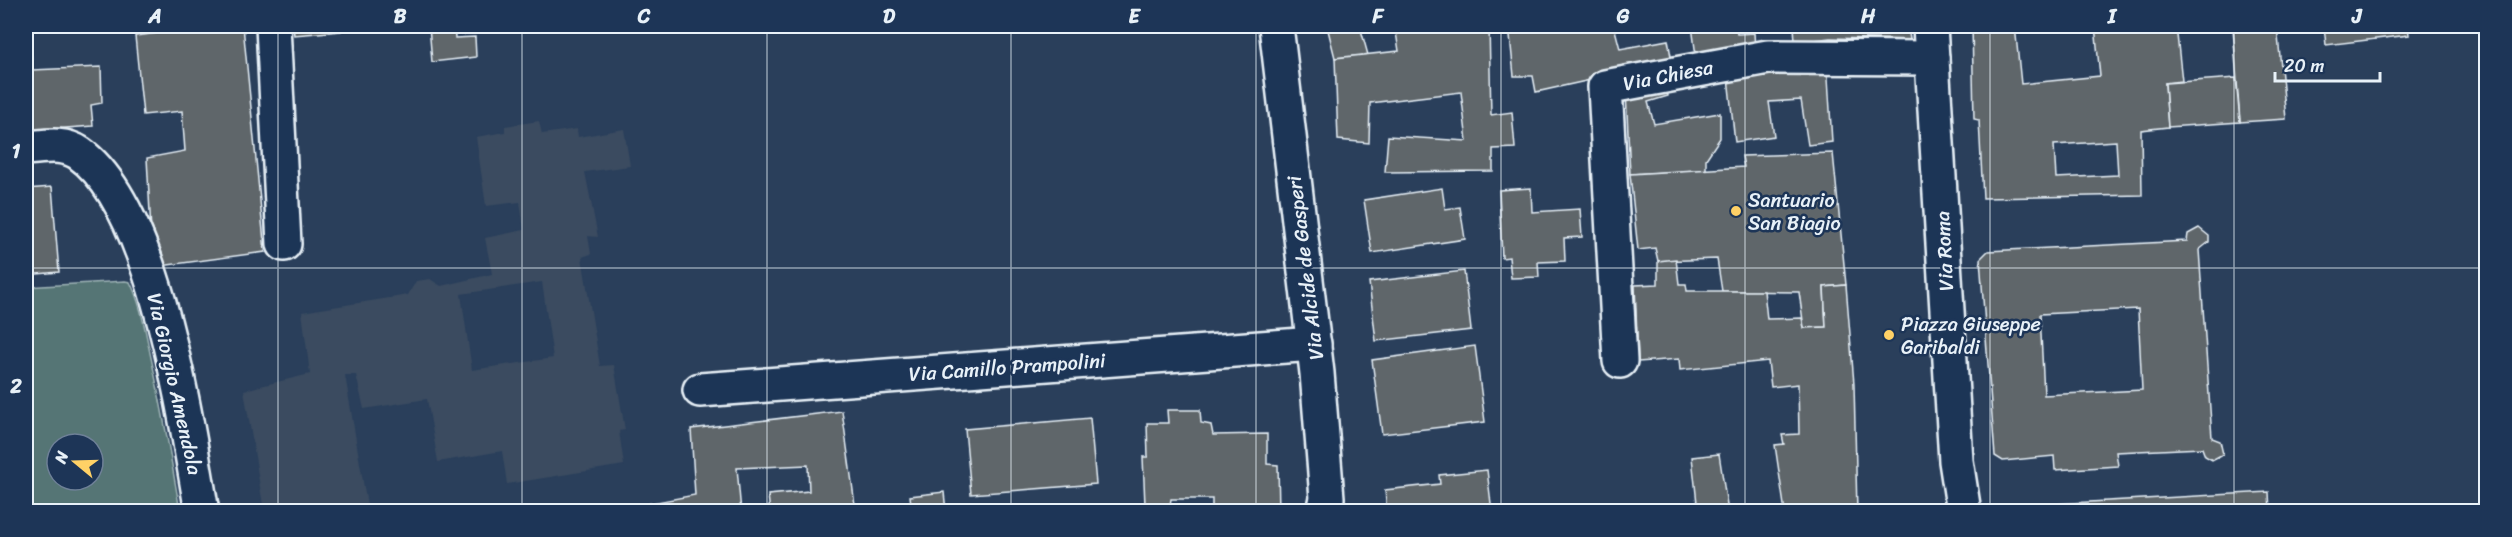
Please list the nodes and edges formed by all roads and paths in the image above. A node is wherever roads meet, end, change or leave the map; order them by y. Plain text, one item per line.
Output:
1 (273, 26) edge
2 (1276, 26) edge
3 (1930, 26) edge
4 (1932, 58) junction
5 (26, 148) edge
6 (284, 244) dead end
7 (1314, 344) junction
8 (1620, 361) dead end
9 (700, 390) dead end
10 (202, 512) edge
11 (1324, 512) edge
12 (1964, 512) edge

1 - 6 street
2 - 7 street, Via Alcide de Gasperi
3 - 4 street, Via Roma
4 - 8 street, Via Chiesa
4 - 12 street, Via Roma
5 - 10 street, Via Giorgio Amendola
7 - 9 street, Via Camillo Prampolini
7 - 11 street, Via Alcide de Gasperi

